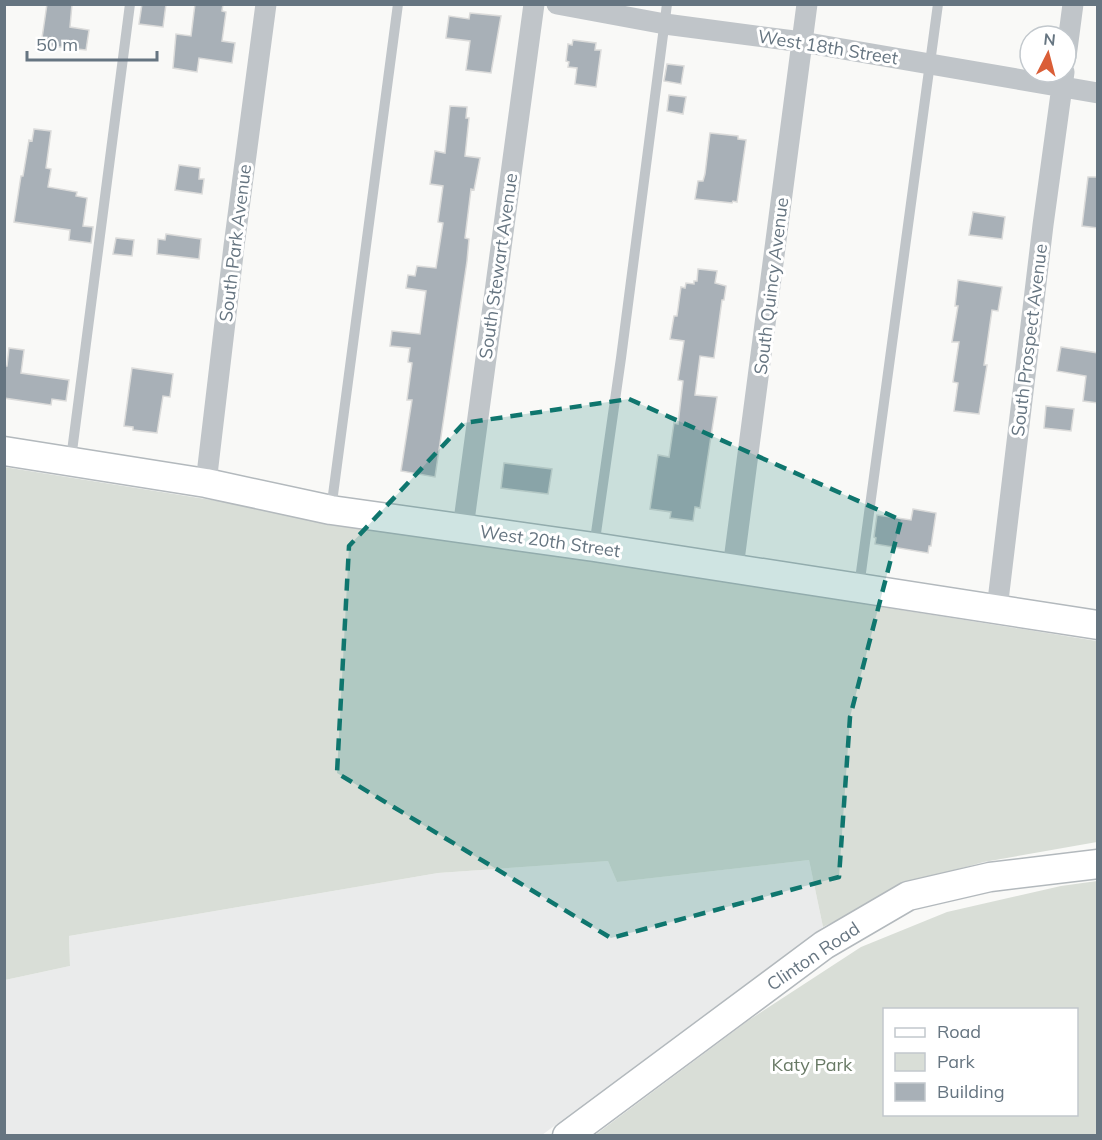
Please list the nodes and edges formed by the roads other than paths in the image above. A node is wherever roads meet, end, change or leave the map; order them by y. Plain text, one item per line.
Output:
1 (130, 4) edge
2 (266, 4) edge
3 (398, 4) edge
4 (534, 4) edge
5 (557, 4) edge
6 (807, 4) edge
7 (938, 4) edge
8 (1072, 4) edge
9 (666, 14) edge
10 (1070, 24) edge
11 (802, 42) junction
12 (930, 64) junction
13 (1018, 75) edge
14 (1062, 84) edge
15 (1074, 84) edge
16 (1098, 93) edge
17 (4, 451) edge
18 (70, 462) junction
19 (206, 483) junction
20 (331, 510) junction
21 (463, 528) junction
22 (594, 547) junction
23 (733, 568) junction
24 (859, 588) junction
25 (997, 609) junction
26 (1098, 625) edge
27 (1098, 864) edge
28 (567, 1136) edge

1 - 18 lane
2 - 19 street, South Park Avenue
3 - 20 lane
4 - 21 street, South Stewart Avenue
5 - 9 street, West 18th Street
6 - 11 street, South Quincy Avenue
7 - 12 lane
8 - 10 street
9 - 11 street, West 18th Street
9 - 22 lane
11 - 12 street, West 18th Street
11 - 23 street, South Quincy Avenue
12 - 13 street, West 18th Street
12 - 24 lane
14 - 25 street, South Prospect Avenue
15 - 16 street, West 18th Street
17 - 18 street, West 20th Street
18 - 19 street, West 20th Street
19 - 20 street, West 20th Street
20 - 21 street, West 20th Street
21 - 22 street, West 20th Street
22 - 23 street, West 20th Street
23 - 24 street, West 20th Street
24 - 25 street, West 20th Street
25 - 26 street, West 20th Street
27 - 28 street, Clinton Road

